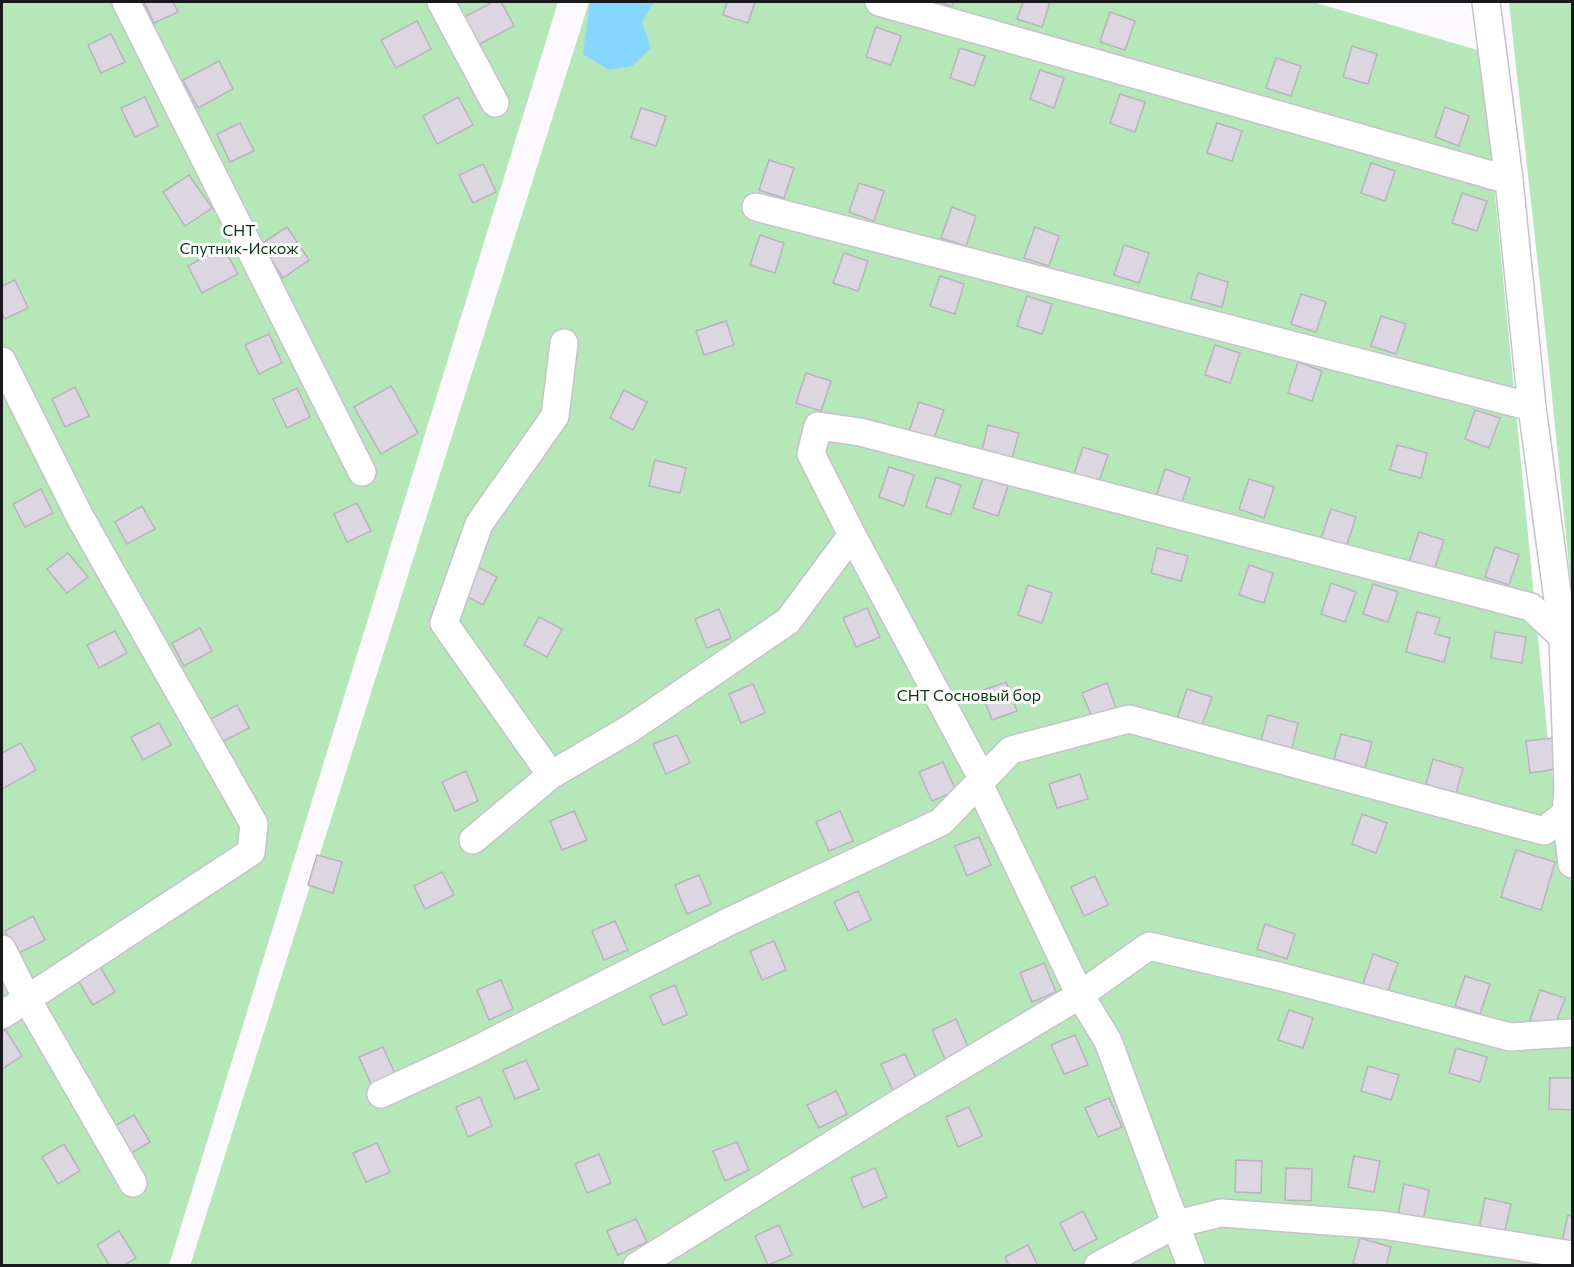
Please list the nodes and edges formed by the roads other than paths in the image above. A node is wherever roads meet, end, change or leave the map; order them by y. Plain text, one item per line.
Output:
1 (126, 2) edge
2 (441, 2) edge
3 (879, 2) edge
4 (1486, 2) edge
5 (495, 103) dead end
6 (1509, 180) junction
7 (756, 207) dead end
8 (564, 343) dead end
9 (2, 361) edge
10 (1532, 407) junction
11 (362, 472) dead end
12 (852, 535) junction
13 (1568, 635) edge
14 (551, 775) junction
15 (983, 780) junction
16 (1569, 814) edge
17 (473, 840) dead end
18 (1572, 864) edge
19 (2, 949) edge
20 (1080, 995) junction
21 (27, 999) junction
22 (2, 1016) edge
23 (1572, 1033) edge
24 (381, 1094) dead end
25 (133, 1183) dead end
26 (1176, 1224) junction
27 (1572, 1255) edge
28 (637, 1266) edge
29 (1098, 1266) edge
30 (1191, 1266) edge

1 - 11 street
2 - 5 street
3 - 6 street
4 - 6 street
6 - 10 street
7 - 10 street
8 - 14 street
9 - 21 street
10 - 13 street
12 - 13 street
12 - 14 street
12 - 15 street
13 - 16 street
14 - 17 street
15 - 16 street
15 - 20 street
15 - 24 street
16 - 18 street
19 - 21 street
20 - 23 street
20 - 26 street
20 - 28 street
21 - 22 street
21 - 25 street
26 - 27 street
26 - 29 street
26 - 30 street

